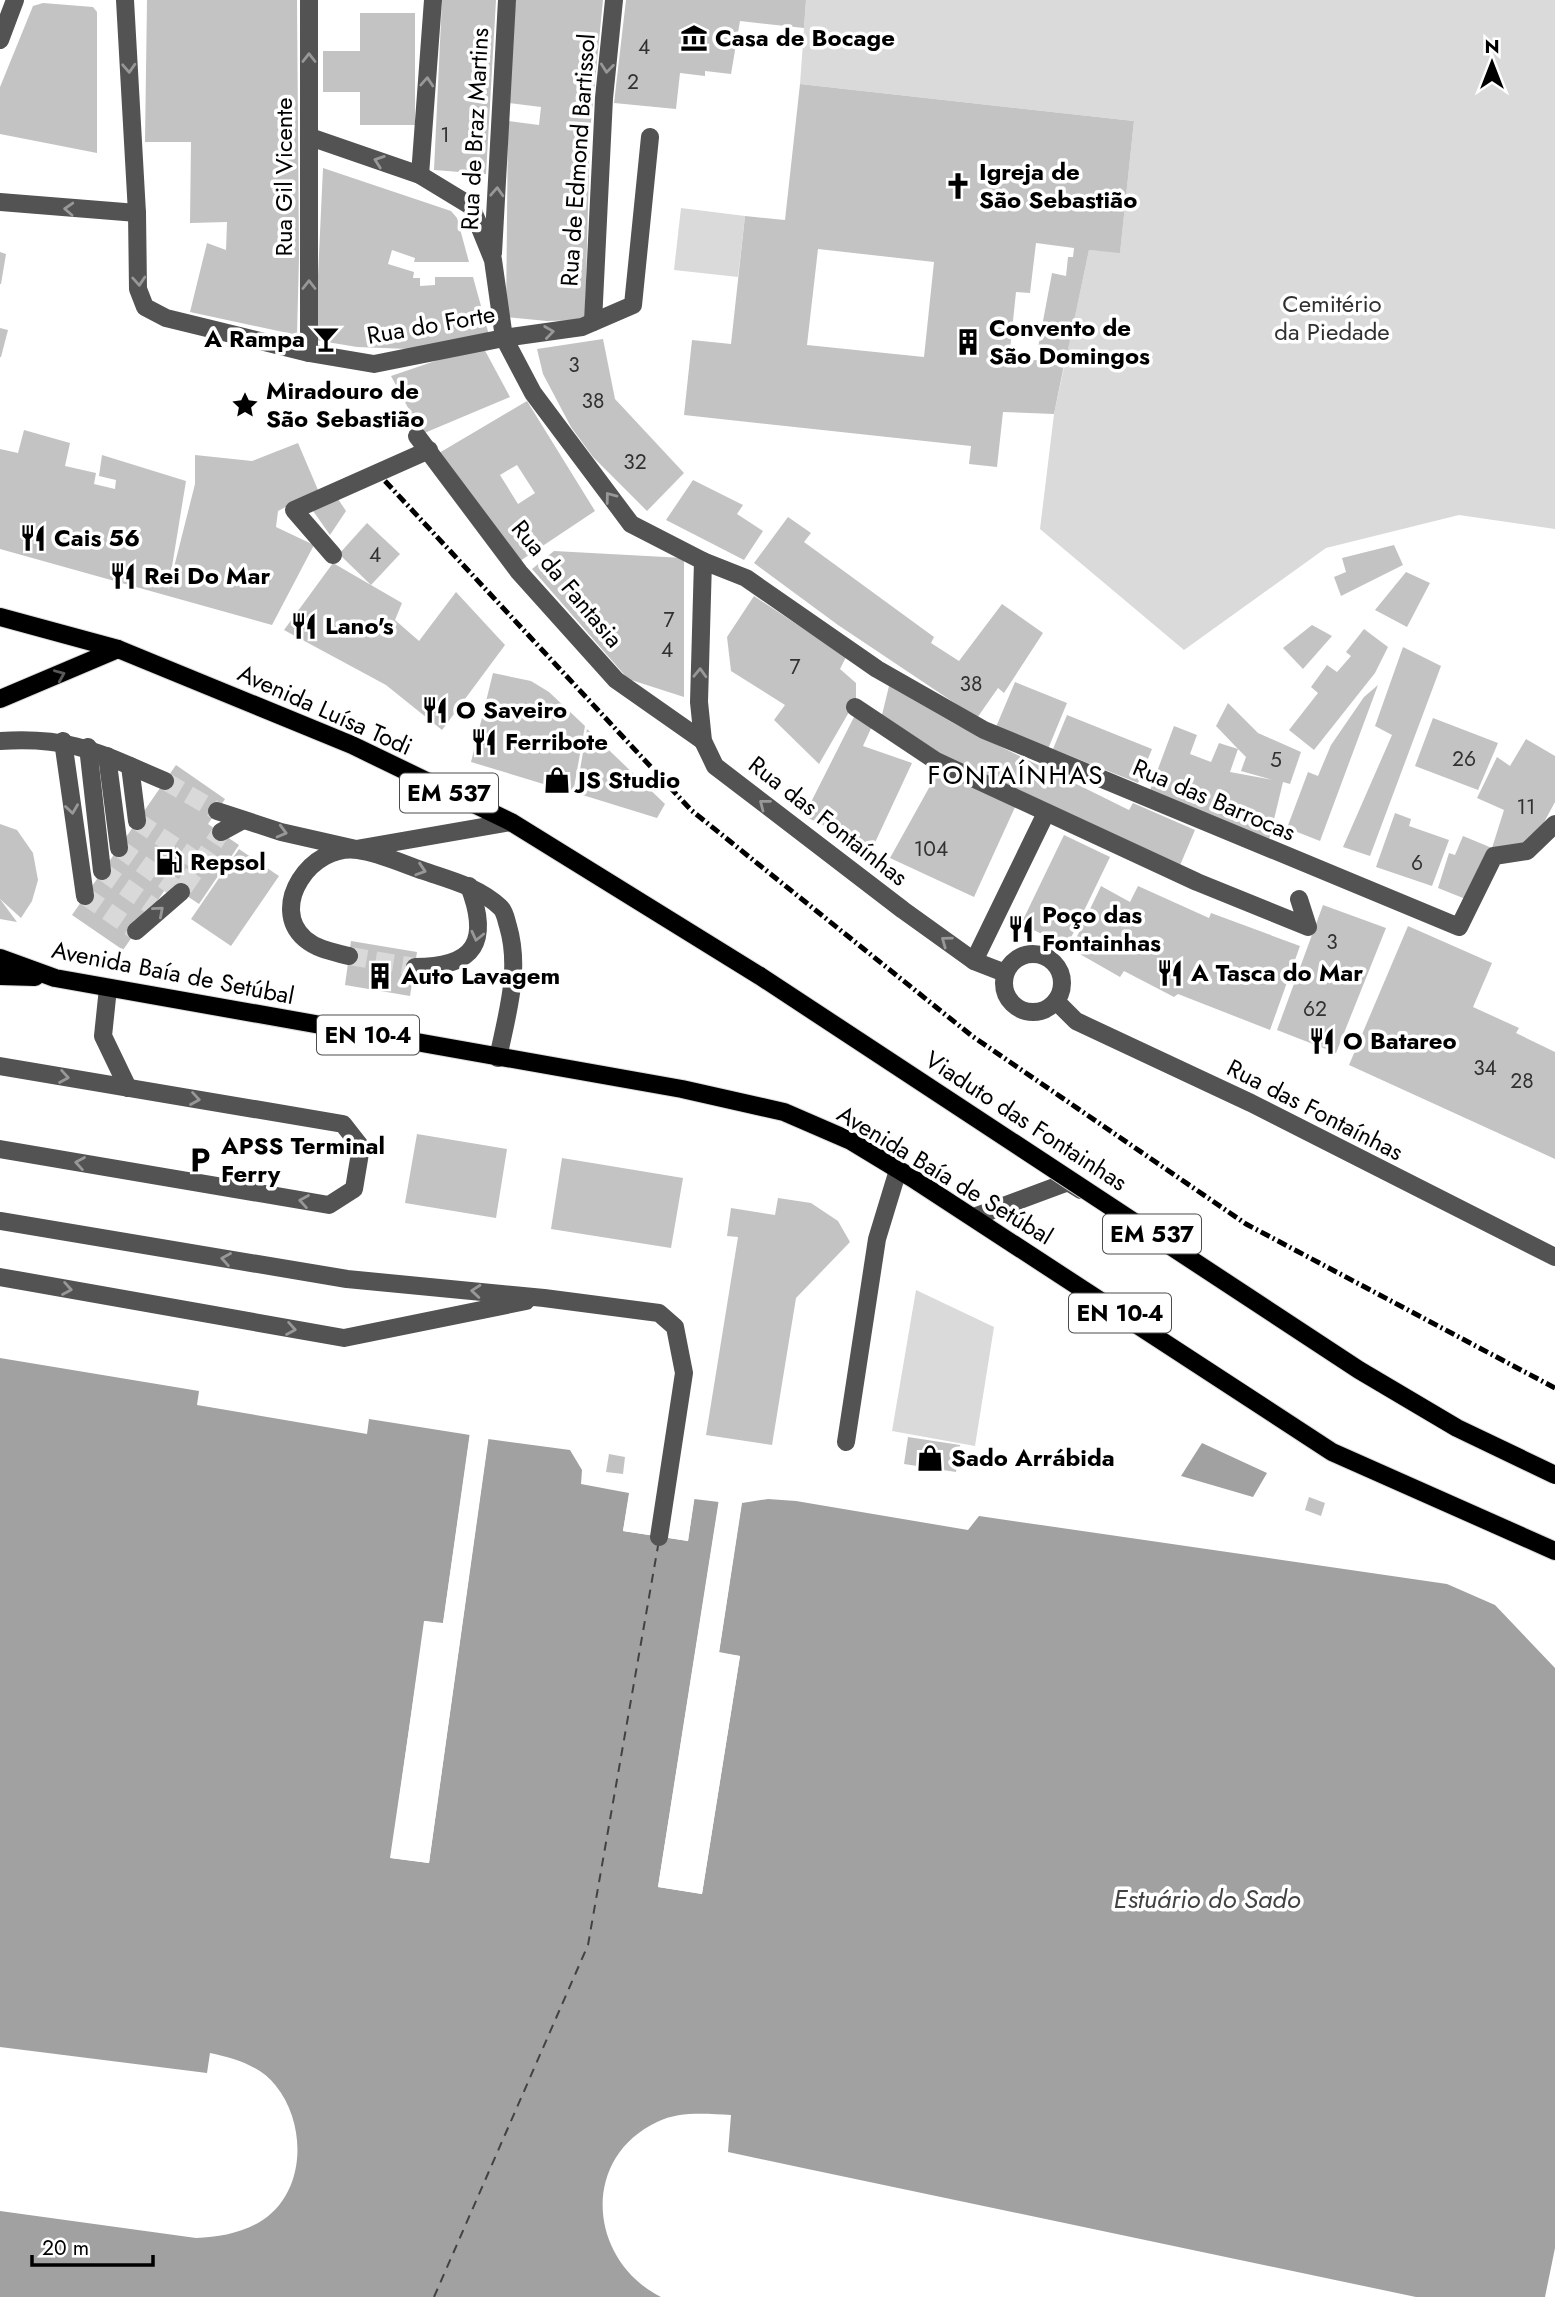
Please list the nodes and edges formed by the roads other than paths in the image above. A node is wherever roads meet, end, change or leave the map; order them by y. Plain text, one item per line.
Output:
1 (15, 0) edge
2 (125, 0) edge
3 (309, 0) edge
4 (433, 0) edge
5 (508, 0) edge
6 (614, 0) edge
7 (0, 40) edge
8 (310, 137) junction
9 (650, 137) dead end
10 (420, 175) junction
11 (0, 202) edge
12 (137, 213) junction
13 (493, 260) junction
14 (593, 322) junction
15 (504, 338) junction
16 (309, 354) junction
17 (417, 436) dead end
18 (429, 450) junction
19 (333, 555) dead end
20 (703, 561) junction
21 (0, 617) edge
22 (118, 649) junction
23 (0, 699) edge
24 (855, 707) dead end
25 (0, 741) edge
26 (63, 741) junction
27 (703, 741) junction
28 (88, 747) junction
29 (107, 756) junction
30 (130, 766) junction
31 (165, 781) tunnel mouth
32 (217, 811) tunnel mouth
33 (1046, 813) junction
34 (243, 820) junction
35 (137, 821) dead end
36 (511, 821) junction
37 (1555, 824) edge
38 (220, 832) tunnel mouth
39 (119, 848) dead end
40 (356, 849) junction
41 (102, 872) dead end
42 (468, 886) junction
43 (181, 892) dead end
44 (85, 896) dead end
45 (1299, 899) dead end
46 (136, 931) dead end
47 (349, 956) tunnel mouth
48 (0, 958) edge
49 (974, 961) junction
50 (415, 967) tunnel mouth
51 (1005, 973) junction
52 (0, 976) edge
53 (760, 976) joint
54 (55, 978) junction
55 (108, 988) junction
56 (1056, 1001) junction
57 (498, 1058) junction
58 (0, 1066) edge
59 (128, 1088) junction
60 (0, 1149) edge
61 (898, 1170) junction
62 (974, 1217) junction
63 (0, 1220) edge
64 (1555, 1257) edge
65 (0, 1277) edge
66 (544, 1298) junction
67 (846, 1442) dead end
68 (1555, 1465) edge
69 (1555, 1475) edge
70 (659, 1536) dead end
71 (1555, 1550) edge

1 - 7 street
2 -> 12 street, Rua do Forte
8 -> 3 street, Rua Gil Vicente
10 -> 4 street
13 -> 5 street, Rua de Braz Martins
6 -> 14 street, Rua de Edmond Bartissol
10 -> 8 street
16 -> 8 street, Rua Gil Vicente
9 - 14 street, Rua do Forte
10 - 13 street
12 -> 11 street
12 -> 16 street, Rua do Forte
13 - 15 street, Rua das Barrocas
15 -> 14 street, Rua do Forte
15 - 16 street, Rua do Forte
20 -> 15 street, Rua das Barrocas
17 - 18 street, Rua da Fantasia
18 - 19 street
18 - 27 street, Rua da Fantasia
27 -> 20 street
20 - 37 street, Rua das Barrocas
21 - 22 main road, Avenida Luísa Todi / EM 537
23 -> 22 main road
22 - 36 main road, Avenida Luísa Todi / EM 537
24 - 33 street
25 - 26 street
26 - 28 street
26 -> 44 street
49 -> 27 street, Rua das Fontaínhas
28 - 29 street
28 - 41 street
29 - 30 street
29 - 39 street
30 - 31 street
30 - 35 street
32 - 34 street
33 - 45 street
33 - 49 street
34 - 38 street
34 -> 40 street
36 - 40 street
36 - 53 main road, Avenida Luísa Todi / EM 537
40 -> 42 street
40 - 47 street
42 -> 50 street
42 - 57 street
46 -> 43 street
48 - 54 main road, Avenida Baía de Setúbal / EN 10-4
49 - 51 street, Rua das Fontaínhas
51 - 56 street
51 - 56 street
52 - 54 main road, EN 10-4
53 - 69 main road, Viaduto das Fontainhas / EM 537, bridge
54 - 55 main road, Avenida Baía de Setúbal / EN 10-4
55 - 57 main road, Avenida Baía de Setúbal / EN 10-4
55 - 59 street
56 - 64 street, Rua das Fontaínhas
57 - 61 main road, Avenida Baía de Setúbal / EN 10-4
58 -> 59 street
59 -> 60 street
61 - 62 main road, Avenida Baía de Setúbal / EN 10-4
61 - 67 street
62 - 68 street
62 - 71 main road, Avenida Baía de Setúbal / EN 10-4
66 -> 63 street
65 -> 66 street
66 - 70 street

